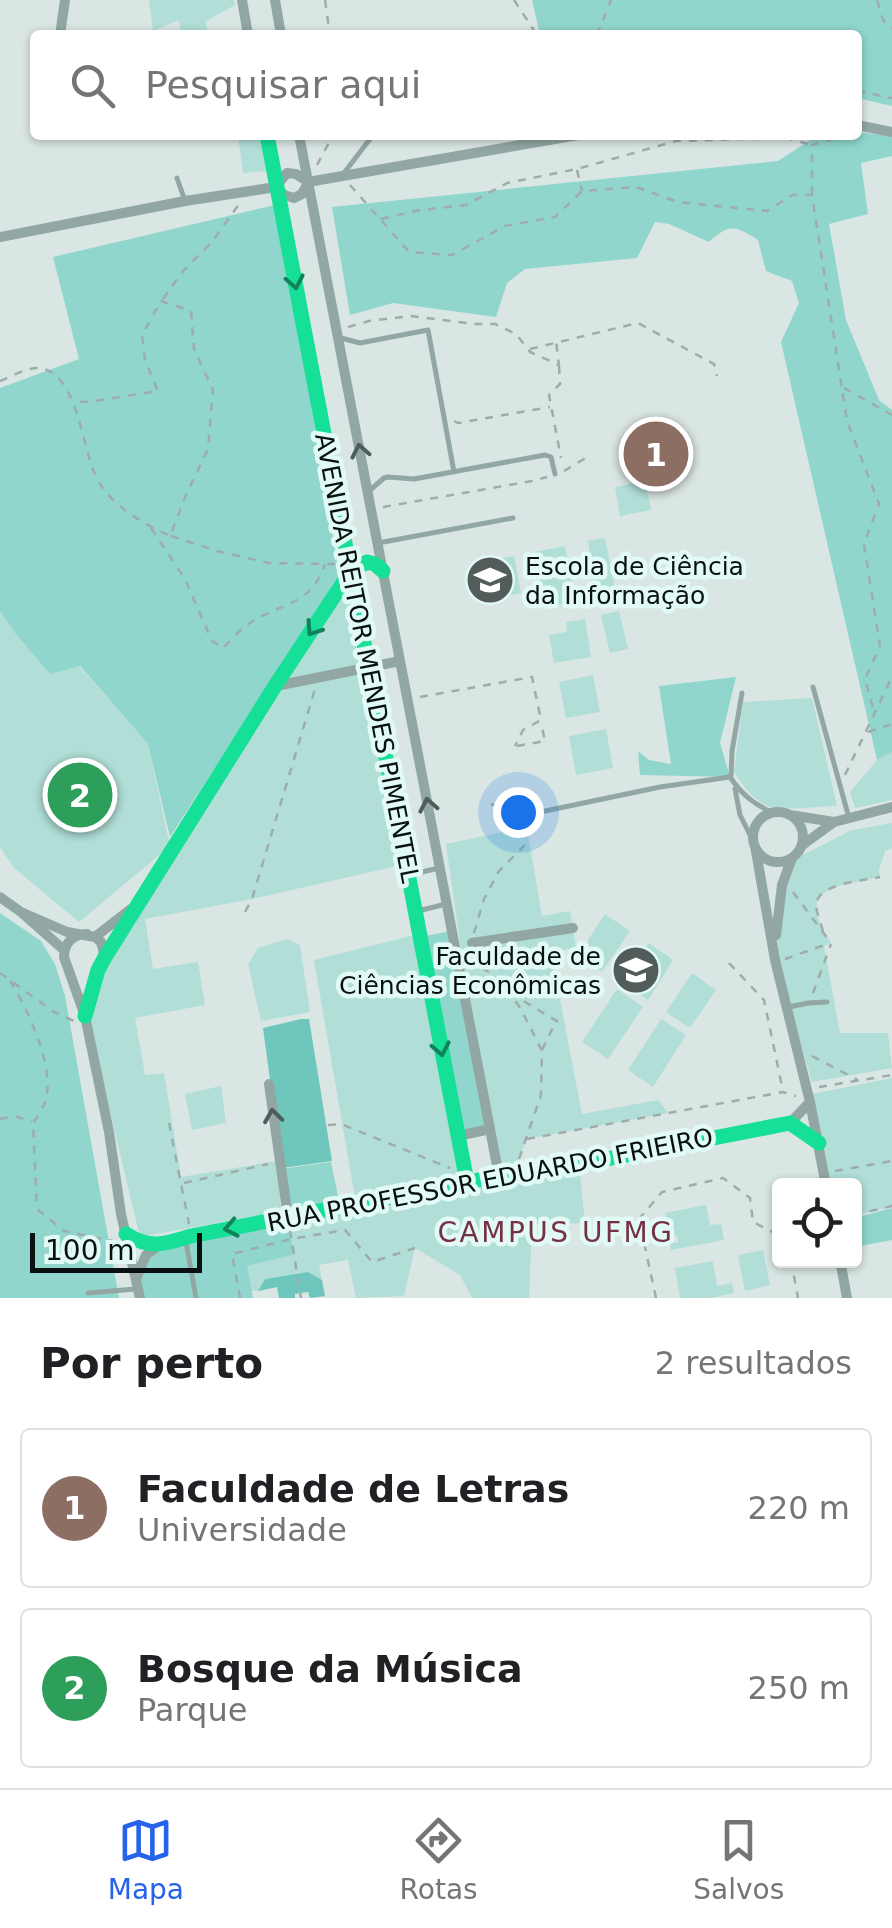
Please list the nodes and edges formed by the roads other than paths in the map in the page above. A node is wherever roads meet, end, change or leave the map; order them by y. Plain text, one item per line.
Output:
1 (65, 0) edge
2 (242, 0) edge
3 (275, 0) edge
4 (61, 30) edge
5 (247, 30) edge
6 (280, 30) edge
7 (862, 125) edge
8 (892, 132) edge
9 (267, 140) edge
10 (301, 140) edge
11 (369, 140) edge
12 (521, 140) edge
13 (342, 176) junction
14 (177, 178) dead end
15 (308, 182) junction
16 (276, 187) junction
17 (184, 201) junction
18 (0, 237) edge
19 (338, 334) junction
20 (454, 472) junction
21 (556, 474) dead end
22 (368, 492) junction
23 (513, 518) dead end
24 (378, 543) junction
25 (350, 568) junction
26 (383, 571) junction
27 (400, 661) junction
28 (368, 668) junction
29 (275, 686) junction
30 (814, 688) dead end
31 (742, 692) dead end
32 (730, 776) junction
33 (892, 807) edge
34 (773, 813) junction
35 (526, 815) road end
36 (789, 815) junction
37 (849, 818) junction
38 (834, 822) junction
39 (754, 844) junction
40 (801, 846) junction
41 (792, 858) junction
42 (439, 868) junction
43 (408, 875) junction
44 (0, 897) edge
45 (142, 897) junction
46 (446, 904) junction
47 (21, 912) junction
48 (415, 912) junction
49 (573, 928) dead end
50 (91, 935) junction
51 (472, 943) road end
52 (64, 950) junction
53 (775, 956) junction
54 (66, 964) junction
55 (101, 964) junction
56 (827, 1002) dead end
57 (786, 1008) junction
58 (86, 1021) junction
59 (269, 1084) dead end
60 (810, 1102) junction
61 (790, 1123) junction
62 (490, 1129) junction
63 (458, 1136) junction
64 (819, 1143) junction
65 (506, 1175) junction
66 (825, 1178) edge
67 (466, 1182) junction
68 (288, 1217) junction
69 (188, 1237) junction
70 (127, 1240) junction
71 (156, 1247) junction
72 (842, 1268) edge
73 (138, 1289) edge
74 (88, 1293) dead end
75 (196, 1298) edge
76 (848, 1298) edge

1 - 4 street
2 - 5 street
3 - 6 street
7 - 8 street
9 - 16 street, AVENIDA REITOR MENDES PIMENTEL
10 - 15 street, AVENIDA REITOR MENDES PIMENTEL
11 - 13 lane
12 - 13 street
13 - 15 street
14 - 17 lane
15 - 16 street
15 - 16 street
15 - 19 street, AVENIDA REITOR MENDES PIMENTEL
16 - 17 street
16 -> 25 street, AVENIDA REITOR MENDES PIMENTEL
17 - 18 street
19 - 20 lane
22 -> 19 street, AVENIDA REITOR MENDES PIMENTEL
20 - 21 lane
20 - 22 lane
22 - 24 street, AVENIDA REITOR MENDES PIMENTEL
23 - 24 lane
24 - 26 street, AVENIDA REITOR MENDES PIMENTEL
25 - 26 street
25 - 28 street, AVENIDA REITOR MENDES PIMENTEL
25 -> 29 street
26 - 27 street, AVENIDA REITOR MENDES PIMENTEL
27 - 28 street
42 -> 27 street, AVENIDA REITOR MENDES PIMENTEL
28 - 29 street
28 - 43 street, AVENIDA REITOR MENDES PIMENTEL
29 - 45 street
30 - 37 lane
31 - 32 lane
32 - 34 lane
32 - 35 lane
32 - 39 lane
33 - 37 street
34 - 36 street
34 - 39 street
36 - 38 street
36 - 40 street
37 - 38 street
38 - 40 street
39 - 41 street
39 - 53 street
40 - 41 street
41 - 53 street
42 - 43 lane
42 - 46 street, AVENIDA REITOR MENDES PIMENTEL
43 - 48 street, AVENIDA REITOR MENDES PIMENTEL
44 - 47 street
45 - 50 street
45 - 55 street
46 - 48 lane
46 - 62 street, AVENIDA REITOR MENDES PIMENTEL
47 - 50 street
47 - 52 street
48 -> 63 street, AVENIDA REITOR MENDES PIMENTEL
49 - 51 street
50 - 52 street
50 - 55 street
52 - 54 street
53 - 57 street
54 - 55 street
54 - 58 street
55 - 58 street
56 - 57 lane
57 - 60 street
58 - 70 street
68 -> 59 street
60 - 61 street
60 - 64 street
61 - 64 street
61 - 65 street, RUA PROFESSOR EDUARDO FRIEIRO
62 - 63 street
62 - 65 street, AVENIDA REITOR MENDES PIMENTEL
63 - 67 street, AVENIDA REITOR MENDES PIMENTEL
64 - 66 street
65 - 67 street, RUA PROFESSOR EDUARDO FRIEIRO
67 - 68 street, RUA PROFESSOR EDUARDO FRIEIRO
68 -> 69 street, RUA PROFESSOR EDUARDO FRIEIRO
69 - 71 street, RUA PROFESSOR EDUARDO FRIEIRO
69 - 75 lane
70 - 71 street
70 - 73 street
71 - 73 street
72 - 76 street
73 - 74 lane

